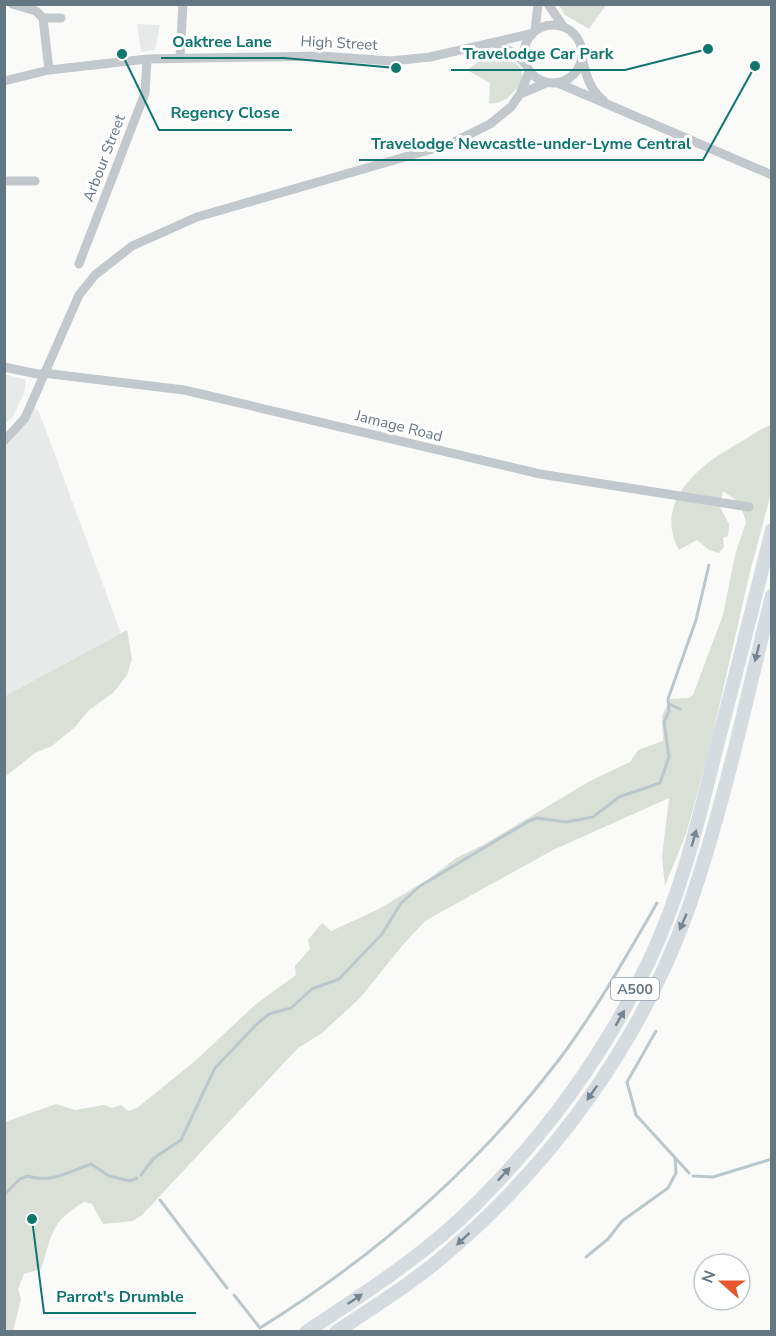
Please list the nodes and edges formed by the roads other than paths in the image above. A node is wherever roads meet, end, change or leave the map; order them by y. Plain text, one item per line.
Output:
1 (12, 4) edge
2 (183, 4) edge
3 (538, 4) edge
4 (548, 4) edge
5 (43, 18) junction
6 (61, 18) dead end
7 (563, 26) junction
8 (532, 32) junction
9 (492, 43) junction
10 (180, 58) junction
11 (582, 58) junction
12 (147, 59) junction
13 (527, 68) junction
14 (49, 70) junction
15 (4, 81) edge
16 (546, 82) junction
17 (558, 83) junction
18 (520, 94) junction
19 (612, 108) junction
20 (771, 175) edge
21 (4, 181) edge
22 (35, 182) dead end
23 (79, 264) dead end
24 (4, 367) edge
25 (42, 374) junction
26 (4, 441) edge
27 (749, 507) dead end
28 (771, 530) edge
29 (771, 596) edge
30 (306, 1332) edge
31 (336, 1332) edge

1 - 5 street
2 - 10 street
3 - 8 street
4 - 7 street
5 - 6 street
5 - 14 street
7 - 8 street
7 - 11 street
8 - 9 street, High Street
8 - 13 street
9 - 10 street, High Street
9 - 13 street
10 - 12 street, High Street
11 - 17 street
11 - 19 street
12 - 14 street, High Street
12 - 23 street, Arbour Street
13 - 16 street
13 - 18 street
14 - 15 street, High Street
16 - 17 street
16 - 18 street
17 - 19 street
18 - 25 street
19 - 20 street
21 - 22 street
24 - 25 street, Jamage Road
25 - 26 street
25 - 27 street, Jamage Road
30 -> 28 highway, A500
29 -> 31 highway, A500

